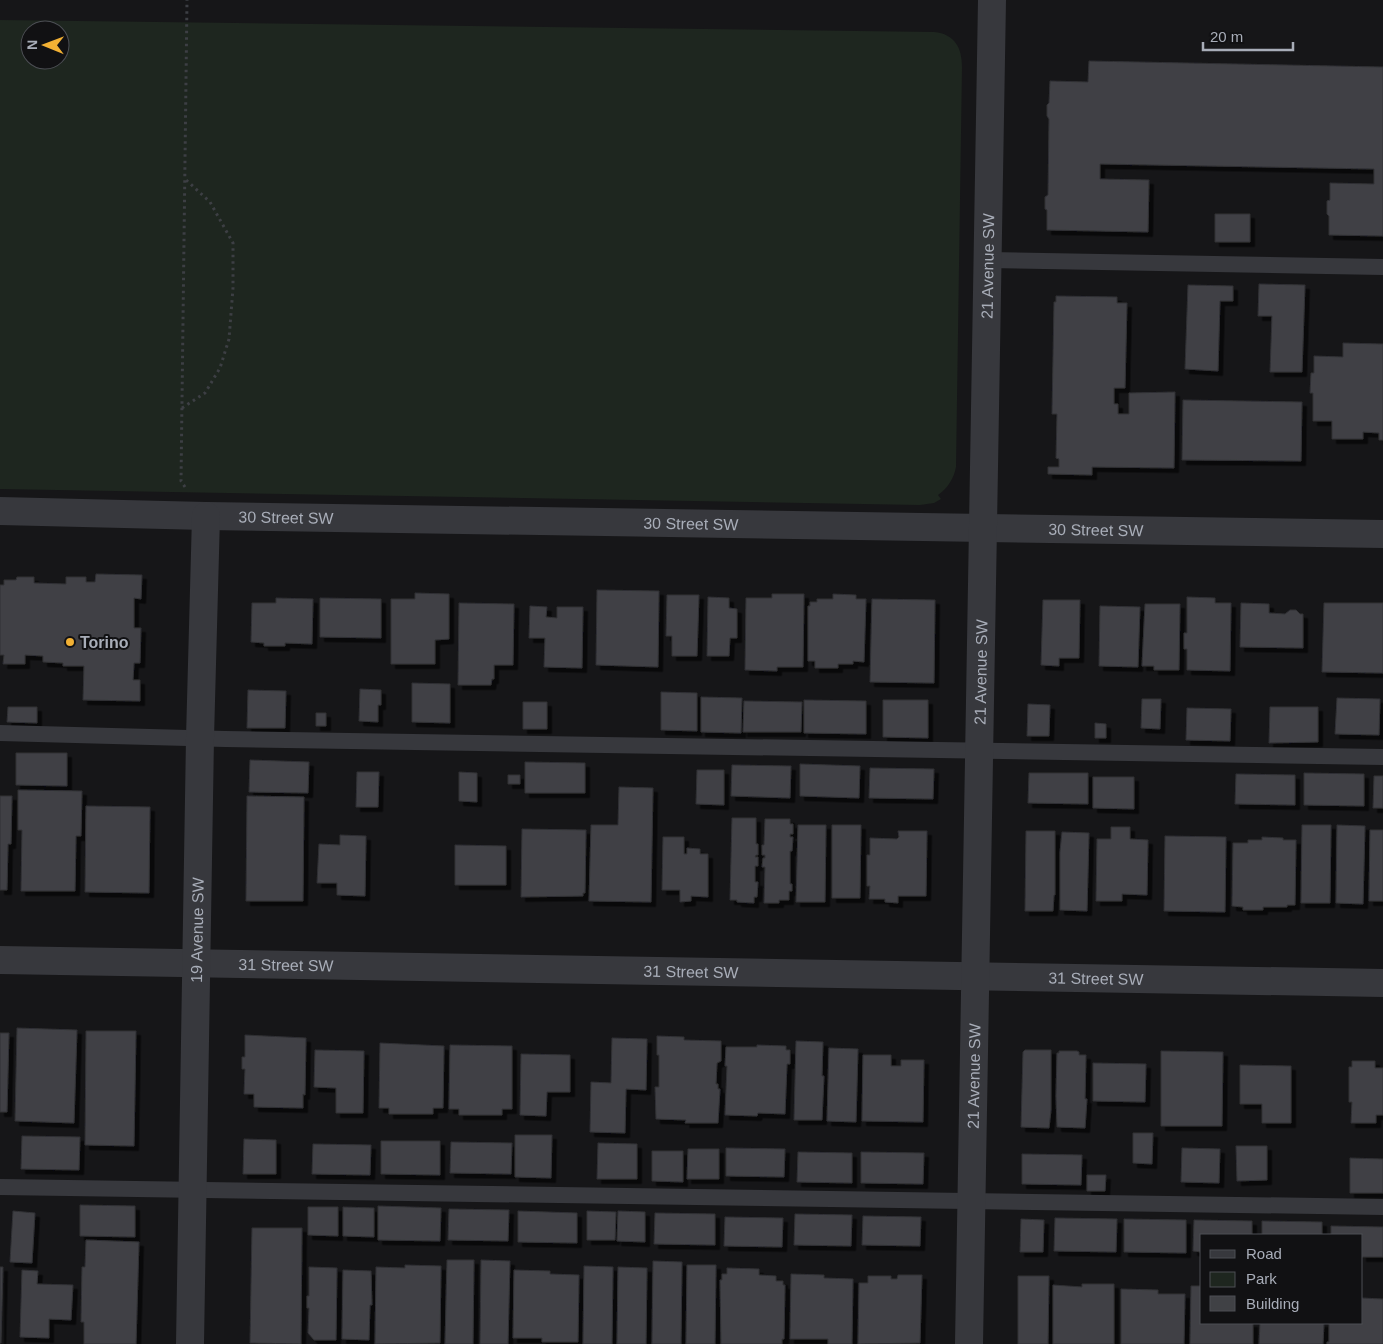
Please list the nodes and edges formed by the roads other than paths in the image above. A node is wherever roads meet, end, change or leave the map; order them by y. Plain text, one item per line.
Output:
1 (992, 0) edge
2 (988, 260) junction
3 (1383, 267) edge
4 (0, 511) edge
5 (206, 516) junction
6 (984, 528) junction
7 (1383, 534) edge
8 (0, 733) edge
9 (200, 738) junction
10 (980, 750) junction
11 (1383, 757) edge
12 (0, 960) edge
13 (197, 964) junction
14 (975, 976) junction
15 (1383, 983) edge
16 (0, 1187) edge
17 (193, 1190) junction
18 (971, 1200) junction
19 (1383, 1207) edge
20 (190, 1344) edge
21 (969, 1344) edge

1 - 2 street, 21 Avenue SW
2 - 3 lane
2 - 6 street, 21 Avenue SW
4 - 5 street, 30 Street SW
5 - 6 street, 30 Street SW
5 - 9 street, 19 Avenue SW
6 - 7 street, 30 Street SW
6 - 10 street, 21 Avenue SW
8 - 9 lane
9 - 10 lane
9 - 13 street, 19 Avenue SW
10 - 11 lane
10 - 14 street, 21 Avenue SW
12 - 13 street, 31 Street SW
13 - 14 street, 31 Street SW
13 - 17 street, 19 Avenue SW
14 - 15 street, 31 Street SW
14 - 18 street, 21 Avenue SW
16 - 17 lane
17 - 18 lane
17 - 20 street, 19 Avenue SW
18 - 19 lane
18 - 21 street, 21 Avenue SW

